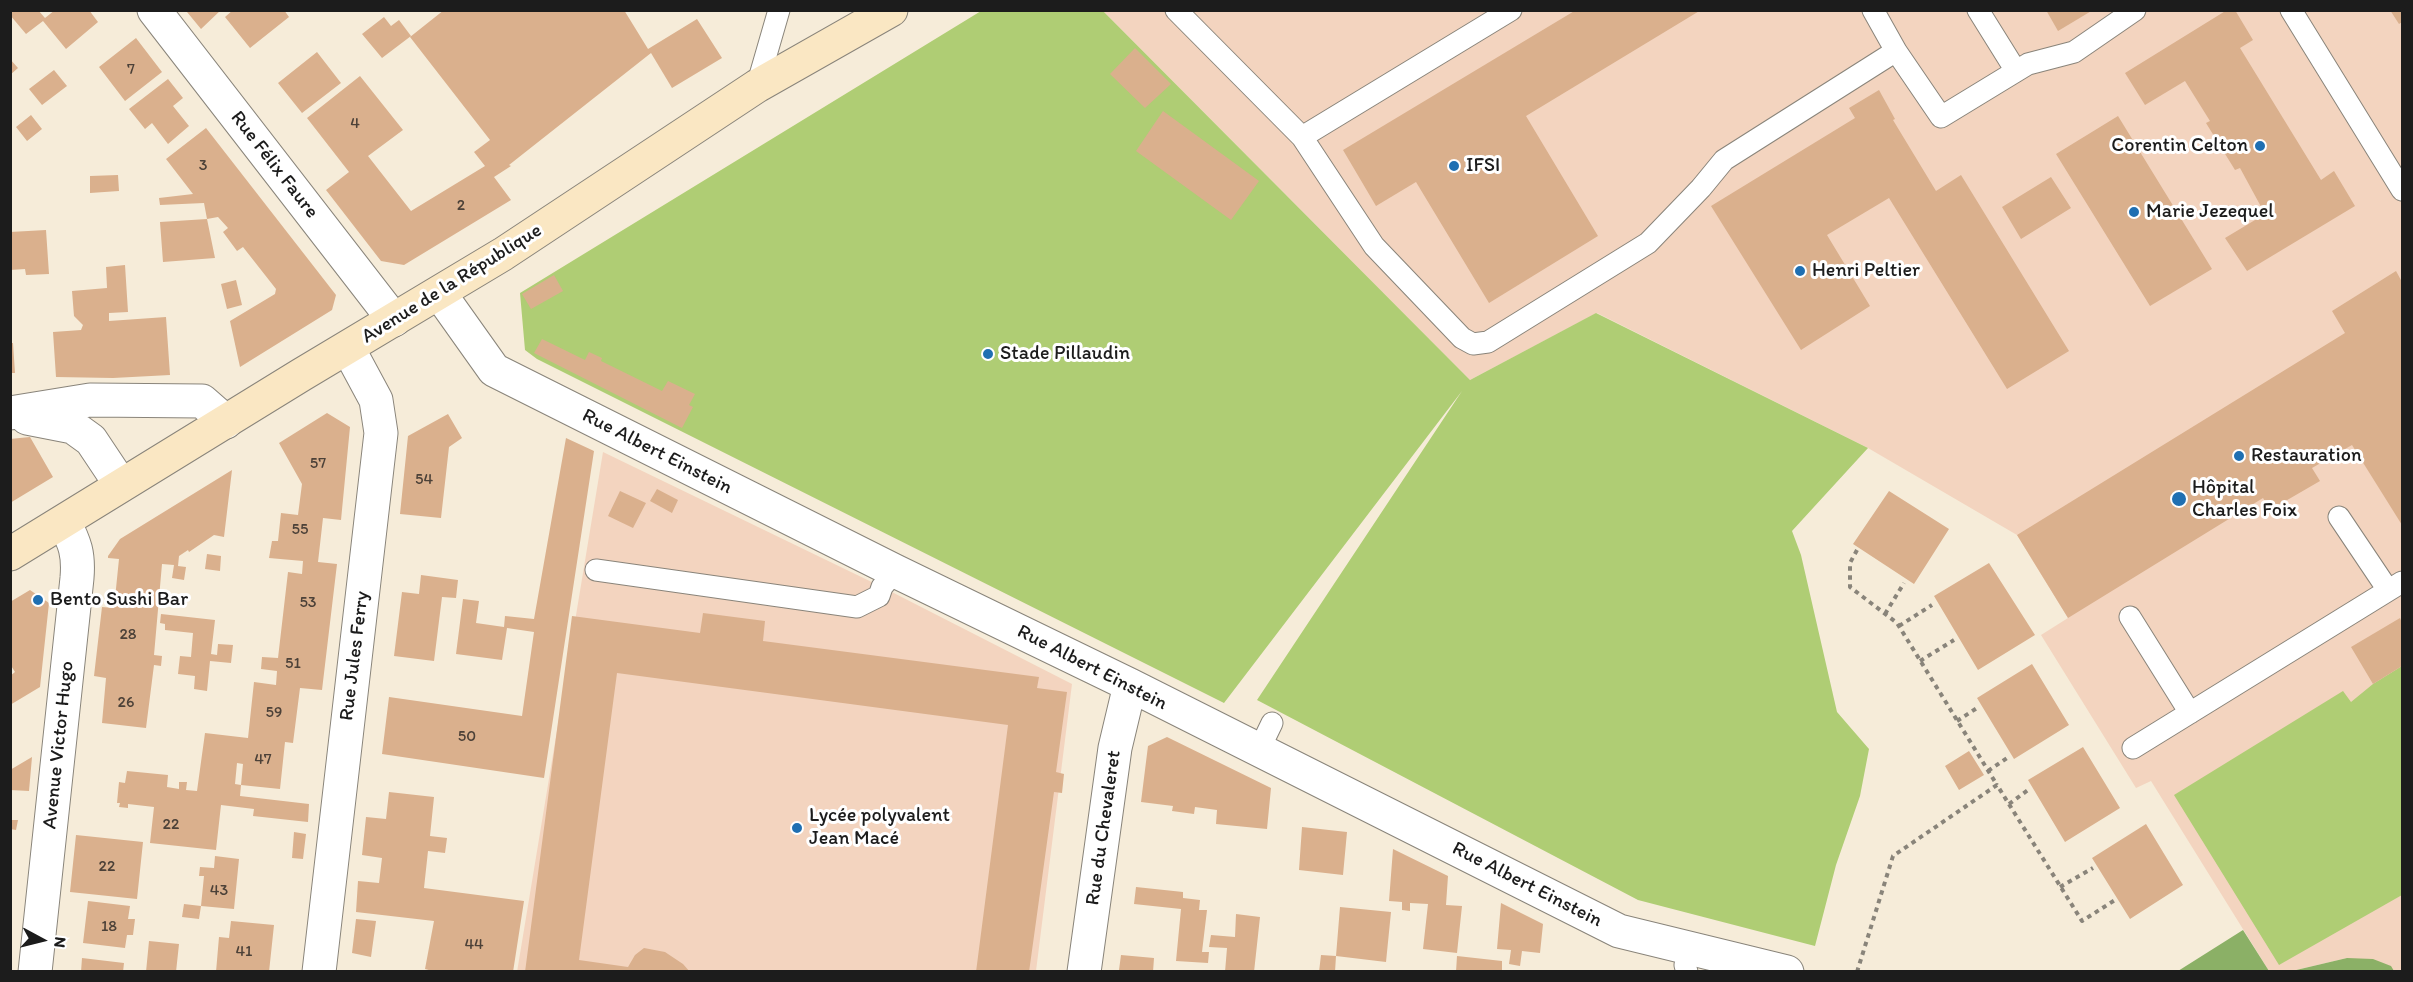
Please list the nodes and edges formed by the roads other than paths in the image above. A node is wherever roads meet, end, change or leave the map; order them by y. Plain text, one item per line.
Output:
1 (154, 10) edge
2 (779, 10) edge
3 (891, 10) edge
4 (1176, 10) edge
5 (1511, 10) edge
6 (1873, 10) edge
7 (1977, 10) edge
8 (2135, 10) edge
9 (2291, 10) edge
10 (1896, 51) junction
11 (2016, 71) junction
12 (757, 86) junction
13 (1302, 137) junction
14 (2403, 190) edge
15 (440, 294) junction
16 (394, 320) junction
17 (348, 348) junction
18 (10, 414) edge
19 (226, 422) junction
20 (121, 485) junction
21 (2339, 517) dead end
22 (64, 522) junction
23 (10, 554) edge
24 (596, 570) dead end
25 (895, 571) junction
26 (2395, 586) edge
27 (2130, 617) dead end
28 (1130, 685) junction
29 (2190, 713) junction
30 (2133, 748) dead end
31 (1689, 960) edge
32 (35, 972) edge
33 (319, 972) edge
34 (1084, 972) edge
35 (1786, 972) edge

1 - 16 street, Rue Félix Faure
2 - 12 lane
3 - 12 main road, Avenue de la République
4 - 13 lane
5 - 13 lane
6 - 10 lane
7 - 11 lane
8 - 11 lane
9 - 14 lane
10 - 11 lane
10 - 13 lane
12 - 15 main road, Avenue de la République
15 - 16 main road, Avenue de la République
15 - 25 street, Rue Albert Einstein
16 - 17 main road, Avenue de la République
17 - 19 main road, Avenue de la République
17 - 33 street, Rue Jules Ferry
18 - 19 street
18 - 20 street
19 - 20 main road, Avenue de la République
20 - 22 main road, Avenue de la République
21 - 26 lane
22 - 23 main road, Avenue de la République
22 - 32 street, Avenue Victor Hugo
24 - 25 lane
25 - 28 street, Rue Albert Einstein
26 - 29 lane
27 - 29 lane
28 - 31 street, Rue Albert Einstein
28 - 34 street, Rue du Chevaleret
29 - 30 lane
31 - 35 street, Rue Albert Einstein

